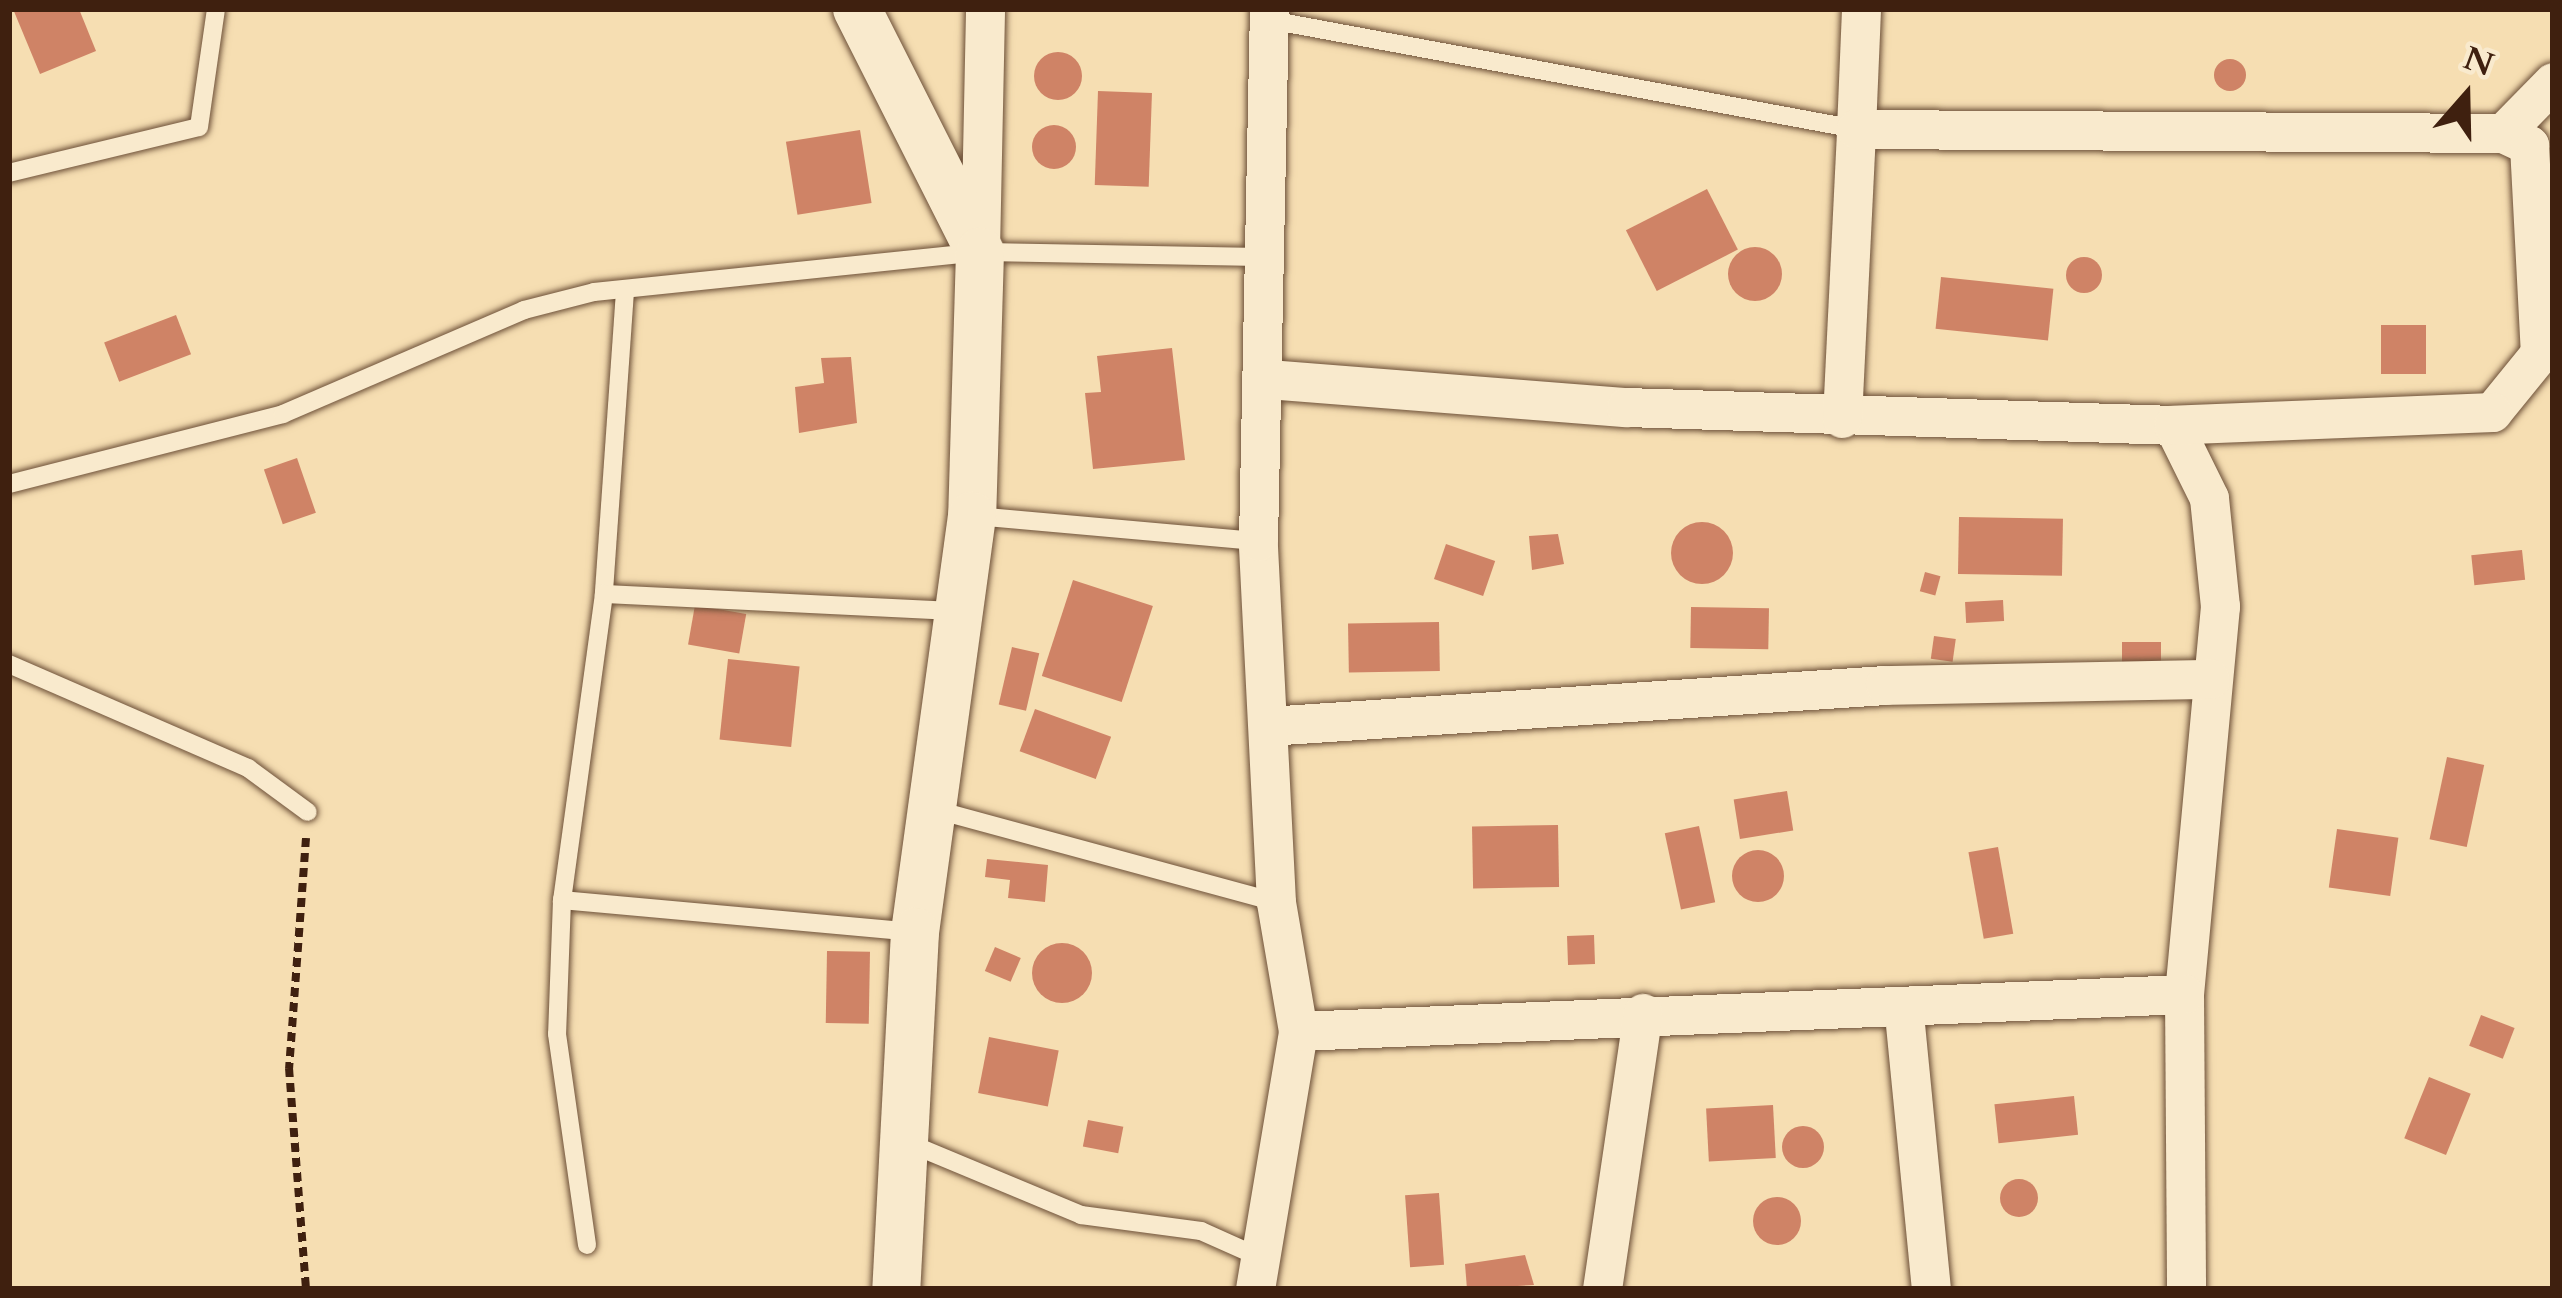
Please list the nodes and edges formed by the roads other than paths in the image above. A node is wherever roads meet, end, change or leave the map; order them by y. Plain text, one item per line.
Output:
1 (215, 9) edge
2 (857, 9) edge
3 (985, 9) edge
4 (1861, 9) edge
5 (1269, 15) edge
6 (2553, 82) edge
7 (1856, 129) junction
8 (2503, 133) junction
9 (9, 173) edge
10 (980, 252) junction
11 (1271, 257) junction
12 (625, 290) junction
13 (1268, 379) junction
14 (1842, 418) junction
15 (2174, 425) junction
16 (9, 484) edge
17 (972, 516) junction
18 (1258, 542) junction
19 (604, 594) junction
20 (955, 610) junction
21 (9, 664) edge
22 (2210, 679) junction
23 (1268, 726) junction
24 (928, 808) junction
25 (308, 812) road end
26 (562, 900) junction
27 (1276, 902) junction
28 (915, 932) junction
29 (2184, 994) junction
30 (1643, 1013) junction
31 (1904, 1014) junction
32 (1298, 1031) junction
33 (901, 1140) junction
34 (587, 1245) dead end
35 (1257, 1273) edge
36 (896, 1289) edge
37 (1602, 1289) edge
38 (1931, 1289) edge
39 (2186, 1289) edge

1 - 9 lane
2 - 10 street
3 - 10 street
4 - 7 street
5 - 7 lane
5 - 11 street
6 - 8 street
7 - 8 street
7 - 14 street
8 - 15 street
10 - 11 lane
10 - 12 lane
10 - 17 street
11 - 13 street
12 - 16 lane
12 - 19 lane
13 - 14 street
13 - 18 street
14 - 15 street
15 - 22 street
17 - 18 lane
17 - 20 street
18 - 23 street
19 - 20 lane
19 - 26 lane
20 - 24 street
21 - 25 lane
22 - 23 street
22 - 29 street
23 - 27 street
24 - 27 lane
24 - 28 street
26 - 28 lane
26 - 34 lane
27 - 32 street
28 - 33 street
29 - 31 street
29 - 39 street
30 - 31 street
30 - 32 street
30 - 37 street
31 - 38 street
32 - 35 street
33 - 35 lane
33 - 36 street

